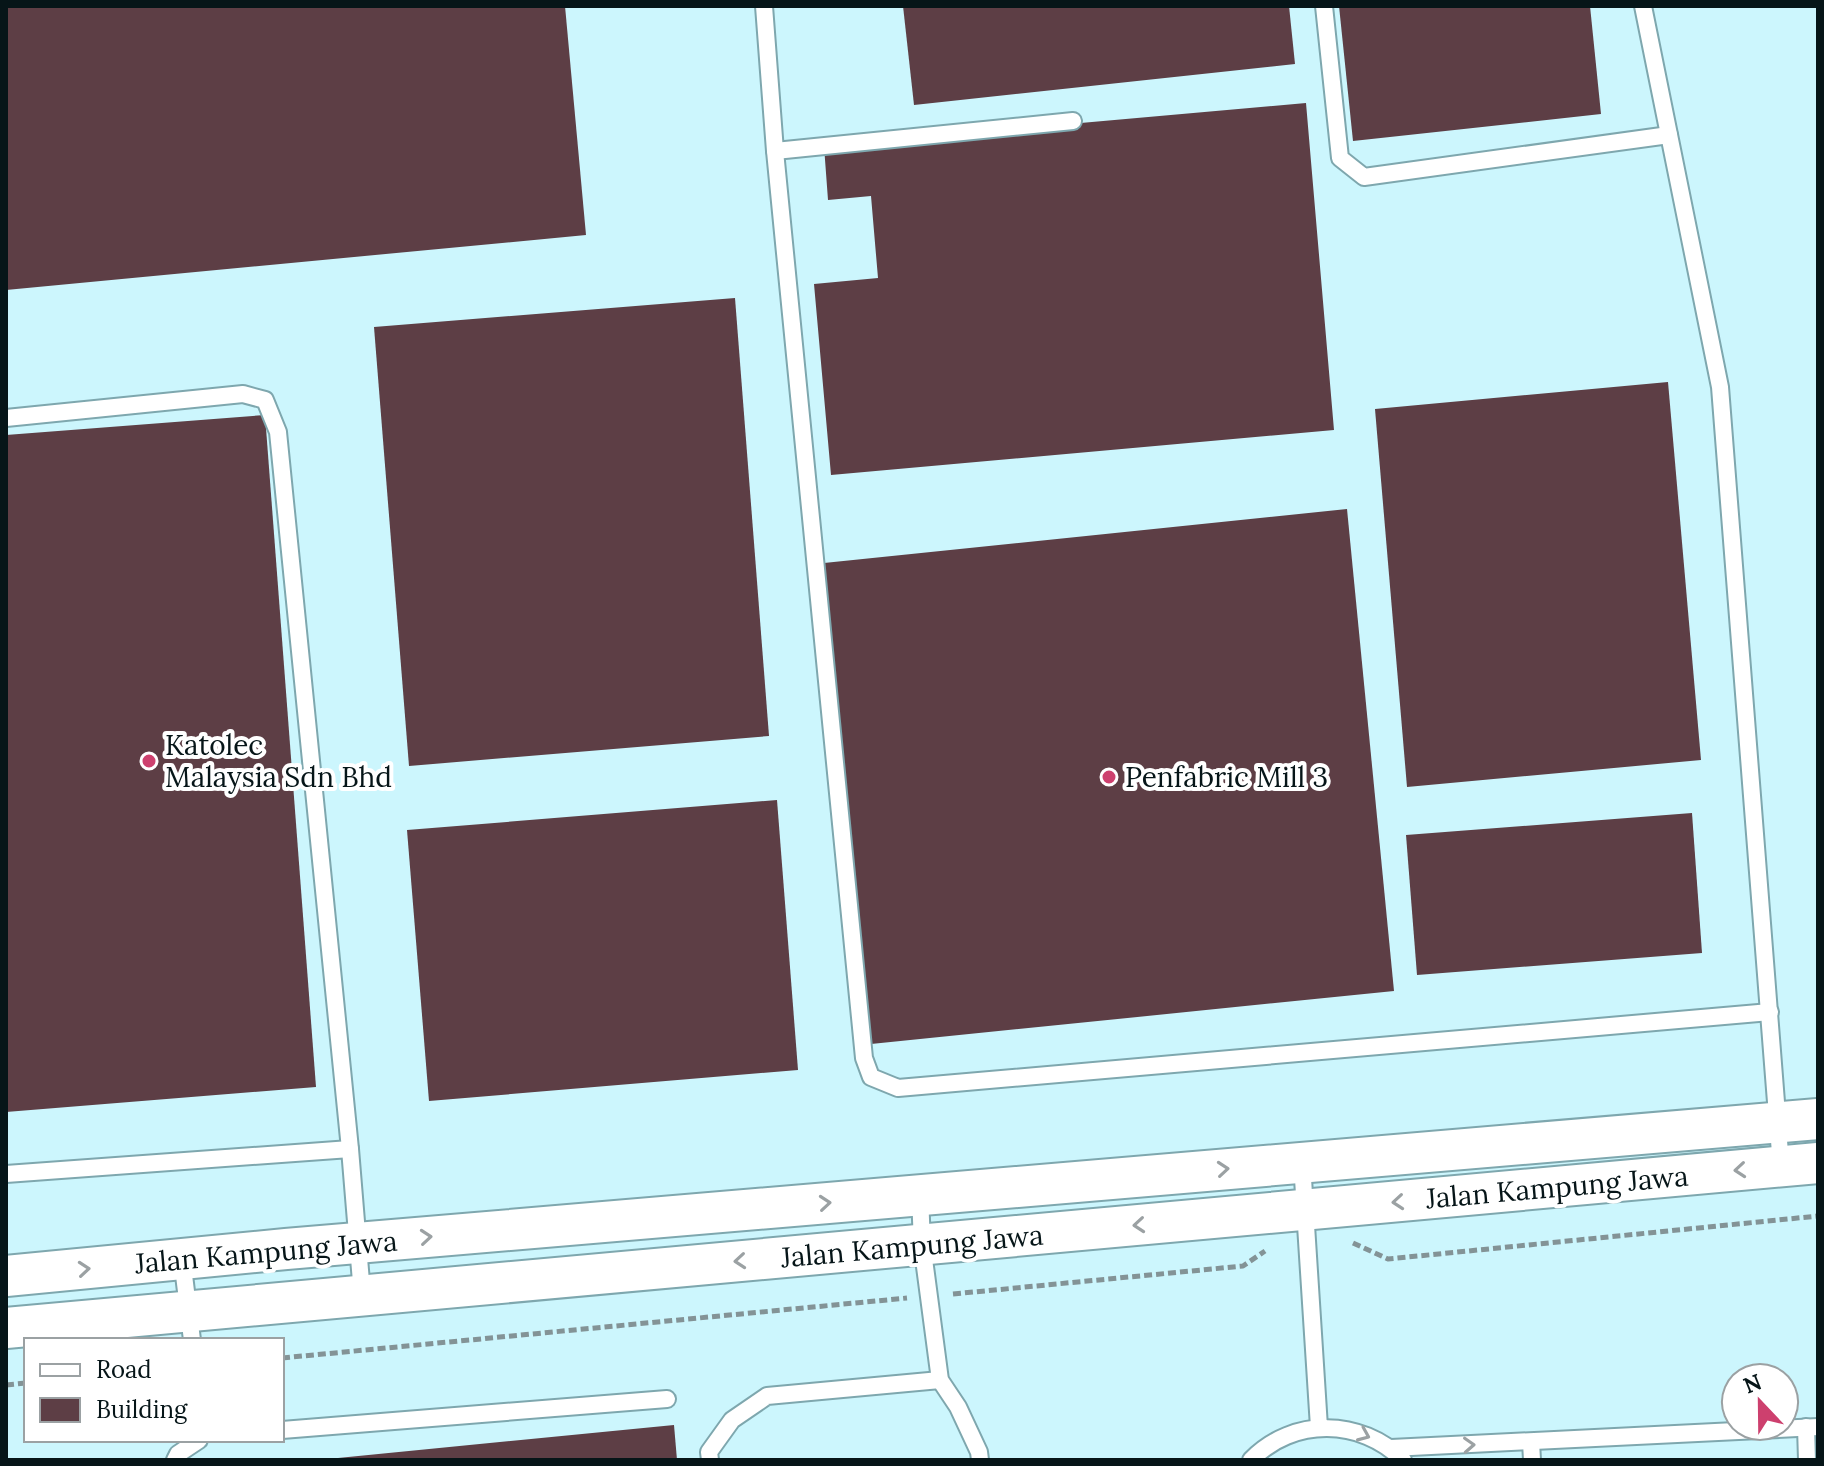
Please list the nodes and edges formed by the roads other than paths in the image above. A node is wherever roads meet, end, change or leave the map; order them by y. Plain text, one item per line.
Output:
1 (764, 6) edge
2 (1324, 6) edge
3 (1643, 6) edge
4 (1073, 121) dead end
5 (1669, 135) junction
6 (775, 151) junction
7 (6, 418) edge
8 (1770, 1012) junction
9 (1818, 1119) edge
10 (1779, 1122) junction
11 (350, 1149) junction
12 (1302, 1163) junction
13 (1800, 1164) edge
14 (6, 1174) edge
15 (920, 1195) junction
16 (1306, 1223) junction
17 (359, 1243) junction
18 (922, 1244) junction
19 (182, 1259) junction
20 (6, 1276) edge
21 (363, 1296) junction
22 (190, 1326) edge
23 (6, 1328) edge
24 (940, 1380) junction
25 (667, 1399) dead end
26 (1319, 1427) junction
27 (1812, 1427) edge
28 (284, 1430) edge
29 (196, 1442) edge
30 (1531, 1442) junction
31 (1397, 1454) edge
32 (175, 1460) edge
33 (710, 1460) edge
34 (980, 1460) edge
35 (1251, 1460) edge
36 (1532, 1460) edge
37 (1807, 1460) edge

1 - 6 lane
2 - 5 lane
3 - 5 lane
4 - 6 lane
5 - 8 lane
6 - 8 lane
7 - 11 lane
8 - 10 lane
9 - 10 street, Jalan Kampung Jawa
10 - 12 street, Jalan Kampung Jawa
10 - 13 lane
11 - 14 lane
11 - 17 lane
15 -> 12 street, Jalan Kampung Jawa
12 - 16 lane
13 -> 16 street, Jalan Kampung Jawa
17 -> 15 street, Jalan Kampung Jawa
15 - 18 lane
16 -> 18 street, Jalan Kampung Jawa
16 - 26 lane
17 - 19 street, Jalan Kampung Jawa
17 - 21 lane
18 -> 21 street, Jalan Kampung Jawa
18 - 24 lane
20 -> 19 street, Jalan Kampung Jawa
19 - 22 lane
21 - 22 street, Jalan Kampung Jawa
22 - 23 street, Jalan Kampung Jawa
24 - 33 lane
24 - 34 lane
25 - 28 lane
26 -> 31 lane
26 - 35 lane
27 - 30 lane
27 - 37 lane
29 - 32 lane
31 -> 30 lane
30 - 36 lane

